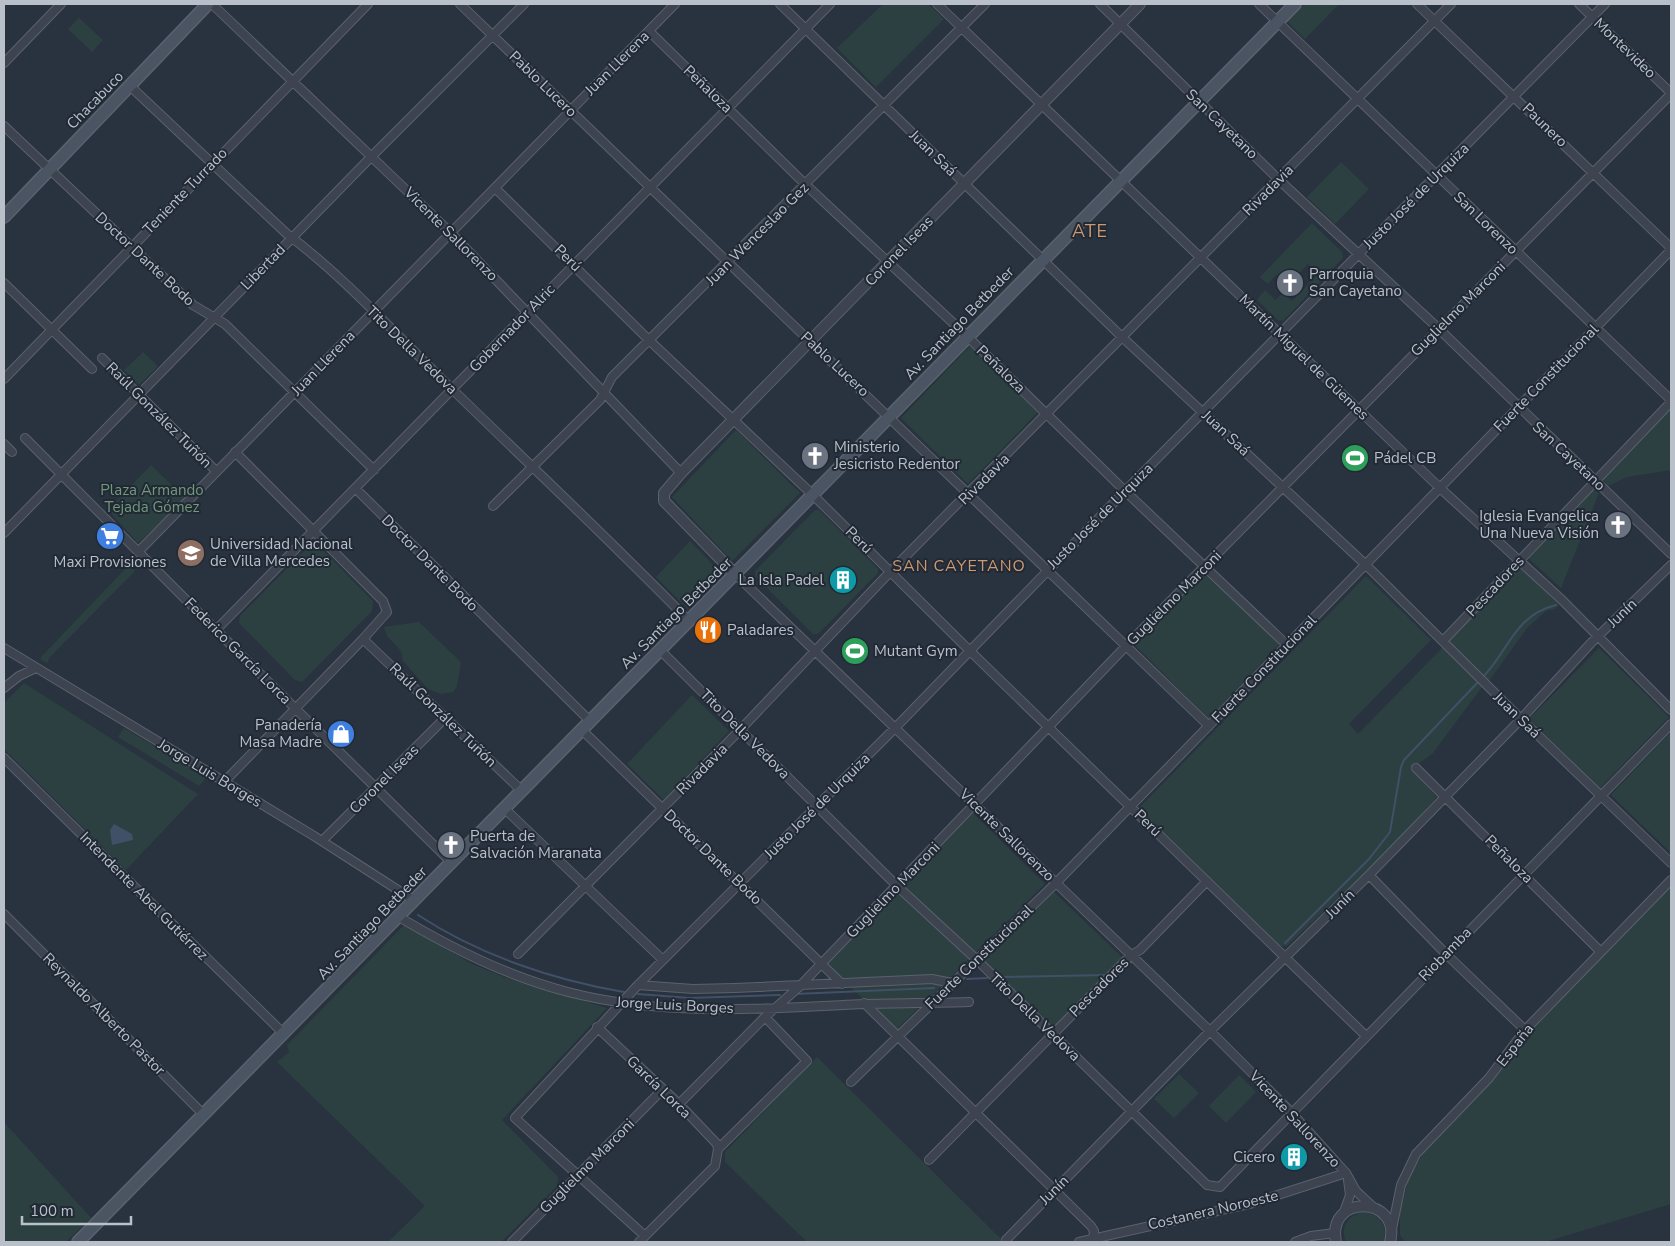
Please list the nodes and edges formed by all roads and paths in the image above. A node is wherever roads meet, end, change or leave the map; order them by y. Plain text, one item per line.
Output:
1 (48, 4) edge
2 (61, 4) edge
3 (210, 4) edge
4 (368, 4) edge
5 (460, 4) edge
6 (524, 4) edge
7 (675, 4) edge
8 (780, 4) edge
9 (830, 4) edge
10 (937, 4) edge
11 (985, 4) edge
12 (1100, 4) edge
13 (1140, 4) edge
14 (1258, 4) edge
15 (1296, 4) edge
16 (1417, 4) edge
17 (1451, 4) edge
18 (1579, 4) edge
19 (1605, 4) edge
20 (55, 10) junction
21 (1592, 16) junction
22 (1434, 20) junction
23 (1278, 22) junction
24 (1121, 24) junction
25 (962, 28) junction
26 (805, 29) junction
27 (648, 31) junction
28 (493, 36) junction
29 (4, 63) edge
30 (293, 80) junction
31 (130, 86) junction
32 (1671, 93) edge
33 (1514, 96) junction
34 (1357, 98) junction
35 (1198, 101) junction
36 (1042, 105) junction
37 (884, 106) junction
38 (728, 108) junction
39 (570, 110) junction
40 (4, 126) edge
41 (370, 157) junction
42 (212, 164) junction
43 (49, 170) junction
44 (1594, 172) junction
45 (1436, 175) junction
46 (1278, 179) junction
47 (1120, 180) junction
48 (965, 184) junction
49 (806, 185) junction
50 (650, 187) junction
51 (495, 188) junction
52 (4, 217) edge
53 (451, 233) junction
54 (291, 238) junction
55 (132, 247) junction
56 (1671, 249) edge
57 (1516, 252) junction
58 (1358, 255) junction
59 (1201, 258) junction
60 (1042, 259) junction
61 (728, 262) junction
62 (888, 262) junction
63 (574, 264) junction
64 (4, 283) edge
65 (528, 311) junction
66 (373, 312) junction
67 (216, 316) junction
68 (1594, 328) junction
69 (1439, 329) junction
70 (52, 330) junction
71 (1279, 333) junction
72 (967, 336) junction
73 (1122, 337) junction
74 (650, 340) junction
75 (811, 342) junction
76 (102, 358) dead end
77 (92, 369) dead end
78 (4, 379) edge
79 (452, 390) junction
80 (295, 391) junction
81 (605, 391) junction
82 (138, 395) junction
83 (1671, 401) edge
84 (1517, 407) junction
85 (1359, 410) junction
86 (1203, 412) junction
87 (1048, 414) junction
88 (889, 416) junction
89 (735, 419) junction
90 (25, 438) dead end
91 (4, 444) edge
92 (12, 452) dead end
93 (235, 452) junction
94 (534, 466) junction
95 (374, 470) junction
96 (216, 471) junction
97 (61, 474) junction
98 (681, 474) junction
99 (1597, 481) junction
100 (1284, 486) junction
101 (1440, 488) junction
102 (356, 489) junction
103 (1124, 491) junction
104 (970, 494) junction
105 (813, 495) junction
106 (664, 501) joint
107 (492, 506) dead end
108 (315, 530) junction
109 (4, 533) edge
110 (139, 551) junction
111 (1671, 554) edge
112 (1518, 560) junction
113 (1366, 565) junction
114 (1671, 565) edge
115 (1204, 566) junction
116 (1047, 570) junction
117 (890, 572) junction
118 (735, 574) junction
119 (689, 621) junction
120 (216, 630) junction
121 (1598, 637) junction
122 (363, 640) junction
123 (1443, 641) junction
124 (1127, 645) junction
125 (1287, 645) junction
126 (4, 648) edge
127 (660, 650) junction
128 (970, 650) junction
129 (815, 652) junction
130 (36, 668) junction
131 (4, 688) edge
132 (296, 709) junction
133 (1671, 710) edge
134 (445, 718) junction
135 (1521, 719) junction
136 (1671, 724) edge
137 (586, 725) junction
138 (1209, 726) junction
139 (896, 727) junction
140 (1049, 727) junction
141 (740, 730) junction
142 (4, 758) edge
143 (1416, 768) dead end
144 (225, 781) junction
145 (376, 788) junction
146 (522, 791) junction
147 (1601, 796) junction
148 (1446, 797) junction
149 (975, 805) junction
150 (817, 806) junction
151 (1130, 806) junction
152 (663, 808) junction
153 (505, 809) junction
154 (322, 840) junction
155 (1671, 862) edge
156 (452, 863) junction
157 (1523, 873) junction
158 (1370, 875) junction
159 (1671, 880) edge
160 (1207, 881) junction
161 (740, 883) junction
162 (1056, 883) junction
163 (585, 886) junction
164 (897, 886) junction
165 (415, 901) junction
166 (4, 914) edge
167 (399, 918) junction
168 (1601, 952) junction
169 (518, 954) dead end
170 (1446, 954) junction
171 (1130, 955) junction
172 (1286, 956) junction
173 (976, 959) junction
174 (663, 960) junction
175 (821, 964) junction
176 (952, 983) junction
177 (842, 984) junction
178 (638, 985) junction
179 (799, 987) junction
180 (861, 1002) junction
181 (969, 1002) dead end
182 (620, 1003) junction
183 (932, 1003) junction
184 (776, 1009) junction
185 (765, 1017) junction
186 (598, 1027) junction
187 (1525, 1030) junction
188 (1210, 1031) junction
189 (284, 1034) junction
190 (1052, 1034) junction
191 (1366, 1036) junction
192 (896, 1037) junction
193 (851, 1082) dead end
194 (662, 1090) junction
195 (679, 1104) junction
196 (1133, 1111) junction
197 (1291, 1112) junction
198 (975, 1114) junction
199 (204, 1115) junction
200 (718, 1149) junction
201 (929, 1160) dead end
202 (1346, 1173) junction
203 (579, 1175) junction
204 (1220, 1187) joint
205 (1054, 1190) junction
206 (1373, 1207) junction
207 (1342, 1215) junction
208 (1391, 1231) junction
209 (645, 1236) junction
210 (1094, 1238) junction
211 (1336, 1238) edge
212 (1006, 1240) dead end
213 (78, 1242) edge
214 (512, 1242) edge
215 (639, 1242) edge
216 (1079, 1242) edge
217 (1295, 1242) edge
218 (1390, 1242) edge

1 - 20 street
2 - 20 street
3 - 30 street, Vicente Sallorenzo
3 - 31 main road, Chacabuco
4 - 30 street, Teniente Turrado
5 - 28 street, Pablo Lucero
6 - 28 street, Libertad
7 - 27 street, Juan Llerena
8 - 26 street, Juan Saá
9 - 26 street, Gobernador Alric
10 - 25 street, Martín Miguel de Güemes
11 - 25 street, Juan Wenceslao Gez
12 - 24 street, San Cayetano
13 - 24 street, Coronel Iseas
14 - 23 street, San Lorenzo
15 - 23 main road, Av. Santiago Betbeder
16 - 22 street, Paunero
17 - 22 street, Rivadavia
18 - 21 street, Montevideo
19 - 21 street, Justo José de Urquiza
20 - 29 street
21 - 32 street, Montevideo
21 - 33 street, Justo José de Urquiza
22 - 33 street, Paunero
22 - 34 street, Rivadavia
23 - 34 street, San Lorenzo
23 - 35 main road, Av. Santiago Betbeder
24 - 35 street, San Cayetano
24 - 36 street, Coronel Iseas
25 - 36 street, Martín Miguel de Güemes
25 - 37 street, Juan Wenceslao Gez
26 - 37 street, Juan Saá
26 - 38 street, Gobernador Alric
27 - 38 street, Peñaloza
27 - 39 street, Juan Llerena
28 - 39 street, Pablo Lucero
28 - 41 street, Libertad
30 - 41 street, Vicente Sallorenzo
30 - 42 street, Teniente Turrado
31 - 42 street, Tito Della Vedova
31 - 43 main road, Chacabuco
32 - 44 street, Guglielmo Marconi
33 - 44 street, Paunero
33 - 45 street, Justo José de Urquiza
34 - 45 street, San Lorenzo
34 - 46 street, Rivadavia
35 - 46 street, San Cayetano
35 - 47 main road, Av. Santiago Betbeder
36 - 47 street, Martín Miguel de Güemes
36 - 48 street, Coronel Iseas
37 - 48 street, Juan Saá
37 - 49 street, Juan Wenceslao Gez
38 - 49 street, Peñaloza
38 - 50 street, Gobernador Alric
39 - 50 street, Pablo Lucero
39 - 51 street, Juan Llerena
40 - 43 street, Doctor Dante Bodo
41 - 53 street, Vicente Sallorenzo
41 - 54 street, Libertad
42 - 54 street, Tito Della Vedova
42 - 55 street, Teniente Turrado
43 - 52 main road, Chacabuco
43 - 55 street, Doctor Dante Bodo
44 - 56 street, Paunero
44 - 57 street, Guglielmo Marconi
45 - 57 street, San Lorenzo
45 - 58 street, Justo José de Urquiza
46 - 58 street, San Cayetano
46 - 59 street, Rivadavia
47 - 59 street, Martín Miguel de Güemes
47 - 60 main road, Av. Santiago Betbeder
48 - 60 street, Juan Saá
48 - 62 street, Coronel Iseas
49 - 61 street, Juan Wenceslao Gez
49 - 62 street, Peñaloza
50 - 61 street, Pablo Lucero
50 - 63 street, Gobernador Alric
51 - 53 street, Juan Llerena
51 - 63 street, Perú
53 - 65 street, Vicente Sallorenzo
53 - 66 street, Juan Llerena
54 - 66 street, Tito Della Vedova
54 - 67 street, Libertad
55 - 67 street, Doctor Dante Bodo
55 - 70 street, Teniente Turrado
56 - 68 street, Fuerte Constitucional
57 - 68 street, San Lorenzo
57 - 69 street, Guglielmo Marconi
58 - 69 street, San Cayetano
58 - 71 street, Justo José de Urquiza
59 - 71 street, Martín Miguel de Güemes
59 - 73 street, Rivadavia
60 - 72 main road, Av. Santiago Betbeder
60 - 73 street, Juan Saá
61 - 74 street, Juan Wenceslao Gez
61 - 75 street, Pablo Lucero
62 - 72 street, Peñaloza
62 - 75 street, Coronel Iseas
63 - 65 street, Gobernador Alric
63 - 74 street, Perú
64 - 70 street, Raúl González Tuñón
65 - 79 street, Gobernador Alric
65 - 81 street, Vicente Sallorenzo
66 - 79 street, Tito Della Vedova
66 - 80 street, Juan Llerena
67 - 80 street, Doctor Dante Bodo
67 - 82 street, Libertad
68 - 83 street, San Lorenzo
68 - 84 street, Fuerte Constitucional
69 - 84 street, San Cayetano
69 - 85 street, Guglielmo Marconi
70 - 77 street, Raúl González Tuñón
70 - 78 street, Teniente Turrado
71 - 85 street, Martín Miguel de Güemes
71 - 86 street, Justo José de Urquiza
72 - 87 street, Peñaloza
72 - 88 main road, Av. Santiago Betbeder
73 - 86 street, Juan Saá
73 - 87 street, Rivadavia
74 - 81 street, Juan Wenceslao Gez
74 - 89 street, Perú
75 - 88 street, Pablo Lucero
75 - 89 street, Coronel Iseas
76 - 82 street, Raúl González Tuñón
79 - 94 street, Tito Della Vedova
79 - 95 street, Gobernador Alric
80 - 93 street, Juan Llerena
80 - 95 street, Doctor Dante Bodo
81 - 94 street, Juan Wenceslao Gez
81 - 98 street, Vicente Sallorenzo
82 - 96 street, Raúl González Tuñón
82 - 97 street, Libertad
83 - 99 street, Pescadores
84 - 99 street, San Cayetano
84 - 101 street, Fuerte Constitucional
85 - 100 street, Guglielmo Marconi
85 - 101 street, Martín Miguel de Güemes
86 - 100 street, Juan Saá
86 - 103 street, Justo José de Urquiza
87 - 103 street, Peñaloza
87 - 104 street, Rivadavia
88 - 104 street, Pablo Lucero
88 - 105 main road, Av. Santiago Betbeder
89 - 98 street, Coronel Iseas
89 - 105 street, Perú
90 - 97 street, Federico García Lorca
91 - 92 street
93 - 96 street, Juan Llerena
93 - 108 street, Raúl González Tuñón
94 - 107 street, Juan Wenceslao Gez
94 - 119 street, Tito Della Vedova
95 - 102 street, Gobernador Alric
96 - 110 street, Juan Llerena
97 - 109 street, Libertad
97 - 110 street, Federico García Lorca
98 - 106 street, Coronel Iseas
99 - 111 street, San Cayetano
99 - 112 street, Pescadores
100 - 113 street, Juan Saá
100 - 115 street, Guglielmo Marconi
101 - 112 street, Martín Miguel de Güemes
101 - 113 street, Fuerte Constitucional
102 - 108 street, Gobernador Alric
102 - 137 street, Doctor Dante Bodo
103 - 115 street, Peñaloza
103 - 116 street, Justo José de Urquiza
104 - 116 street, Pablo Lucero
104 - 117 street, Rivadavia
105 - 117 street, Perú
105 - 118 main road, Av. Santiago Betbeder
106 - 118 street, Vicente Sallorenzo
108 - 120 street, Gobernador Alric
108 - 122 street, Raúl González Tuñón
110 - 120 street, Federico García Lorca
112 - 121 street, Martín Miguel de Güemes
112 - 123 street, Pescadores
113 - 123 street, Juan Saá
113 - 125 street, Fuerte Constitucional
114 - 121 street, Junín
115 - 124 street, Guglielmo Marconi
115 - 125 street, Peñaloza
116 - 124 street, Pablo Lucero
116 - 128 street, Justo José de Urquiza
117 - 128 street, Perú
117 - 129 street, Rivadavia
118 - 119 main road, Av. Santiago Betbeder
118 - 129 street, Vicente Sallorenzo
119 - 127 main road, Av. Santiago Betbeder
120 - 132 street, Federico García Lorca
121 - 133 street, Martín Miguel de Güemes
121 - 135 street, Junín
122 - 132 street
122 - 134 street, Raúl González Tuñón
123 - 135 street, Juan Saá
124 - 138 street, Pablo Lucero
124 - 140 street, Guglielmo Marconi
125 - 138 street, Fuerte Constitucional
126 - 130 street, Jorge Luis Borges
127 - 137 main road, Av. Santiago Betbeder
127 - 141 street, Tito Della Vedova
128 - 139 street, Justo José de Urquiza
128 - 140 street, Perú
129 - 139 street, Vicente Sallorenzo
129 - 141 street, Rivadavia
130 - 131 street
130 - 144 street, Jorge Luis Borges
132 - 144 street
132 - 145 street, Federico García Lorca
134 - 145 street, Coronel Iseas
134 - 146 street, Raúl González Tuñón
135 - 147 street, Juan Saá
135 - 148 street, Junín
136 - 147 street, Riobamba
137 - 146 main road, Av. Santiago Betbeder
137 - 152 street, Doctor Dante Bodo
138 - 151 street, Fuerte Constitucional
139 - 149 street, Vicente Sallorenzo
139 - 150 street, Justo José de Urquiza
140 - 149 street, Guglielmo Marconi
140 - 151 street, Perú
141 - 150 street, Tito Della Vedova
141 - 152 street, Rivadavia
142 - 189 street, Intendente Abel Gutiérrez
143 - 148 street, Peñaloza
144 - 154 street, Jorge Luis Borges
145 - 154 street, Coronel Iseas
145 - 156 street, Federico García Lorca
146 - 153 main road, Av. Santiago Betbeder
147 - 155 street, Juan Saá
147 - 157 street, Riobamba
148 - 157 street, Peñaloza
148 - 158 street, Junín
149 - 162 street, Vicente Sallorenzo
149 - 164 street, Guglielmo Marconi
150 - 161 street, Justo José de Urquiza
150 - 164 street, Tito Della Vedova
151 - 160 street, Perú
151 - 162 street, Fuerte Constitucional
152 - 161 street, Doctor Dante Bodo
152 - 163 street, Rivadavia
153 - 156 main road, Av. Santiago Betbeder
153 - 163 street
154 - 165 street, Jorge Luis Borges
156 - 165 main road, Av. Santiago Betbeder
157 - 168 street, Peñaloza
157 - 170 street, Riobamba
158 - 170 street
158 - 172 street, Junín
159 - 168 street, España
160 - 171 street, Pescadores
160 - 172 street, Perú
161 - 174 street, Justo José de Urquiza
161 - 175 street, Doctor Dante Bodo
162 - 171 street, Vicente Sallorenzo
162 - 173 street, Fuerte Constitucional
163 - 169 street, Rivadavia
163 - 174 street
164 - 173 street, Tito Della Vedova
164 - 175 street, Guglielmo Marconi
165 - 167 main road, Av. Santiago Betbeder
166 - 199 street, Reynaldo Alberto Pastor
167 - 182 street, Jorge Luis Borges
167 - 189 main road, Av. Santiago Betbeder
168 - 187 street, España
170 - 187 street
170 - 191 street, Riobamba
171 - 188 street, Vicente Sallorenzo
171 - 190 street, Pescadores
172 - 188 street, Junín
172 - 191 street, Perú
173 - 176 street, Fuerte Constitucional
173 - 190 street, Tito Della Vedova
174 - 178 street, Justo José de Urquiza
175 - 177 street, Doctor Dante Bodo
175 - 179 street, Guglielmo Marconi
176 - 177 street, Jorge Luis Borges
176 - 183 street, Fuerte Constitucional
177 - 179 street, Jorge Luis Borges
178 - 179 street, Jorge Luis Borges
178 - 182 street, Justo José de Urquiza
179 - 184 street, Guglielmo Marconi
180 - 183 street, Jorge Luis Borges
180 - 184 street, Jorge Luis Borges
180 - 192 street
181 - 183 street, Jorge Luis Borges
182 - 184 street, Jorge Luis Borges
182 - 186 street, Justo José de Urquiza
183 - 192 street, Fuerte Constitucional
184 - 185 street, Guglielmo Marconi
185 - 195 street, Guglielmo Marconi
185 - 200 street
186 - 194 street, García Lorca
186 - 203 street, Justo José de Urquiza
187 - 208 street, España
188 - 196 street, Junín
188 - 197 street, Vicente Sallorenzo
189 - 199 main road, Av. Santiago Betbeder
190 - 196 street, Tito Della Vedova
190 - 198 street, Pescadores
191 - 197 street, Riobamba
192 - 193 street, Fuerte Constitucional
192 - 198 street
194 - 195 street, García Lorca
194 - 203 street, Guglielmo Marconi
195 - 200 street, García Lorca
196 - 204 street, Tito Della Vedova
196 - 205 street, Junín
197 - 202 street, Vicente Sallorenzo
197 - 204 street, Riobamba
198 - 201 street, Pescadores
198 - 205 street
199 - 213 main road, Av. Santiago Betbeder
200 - 209 street
202 - 206 street, Vicente Sallorenzo
202 - 207 street, Vicente Sallorenzo
202 - 210 street, Costanera Noroeste
203 - 209 street
203 - 214 street, Guglielmo Marconi
205 - 210 street
205 - 212 street, Junín
206 - 207 street
206 - 208 street
207 - 211 street
208 - 218 street
209 - 215 street
210 - 216 street, Costanera Noroeste
211 - 217 street

